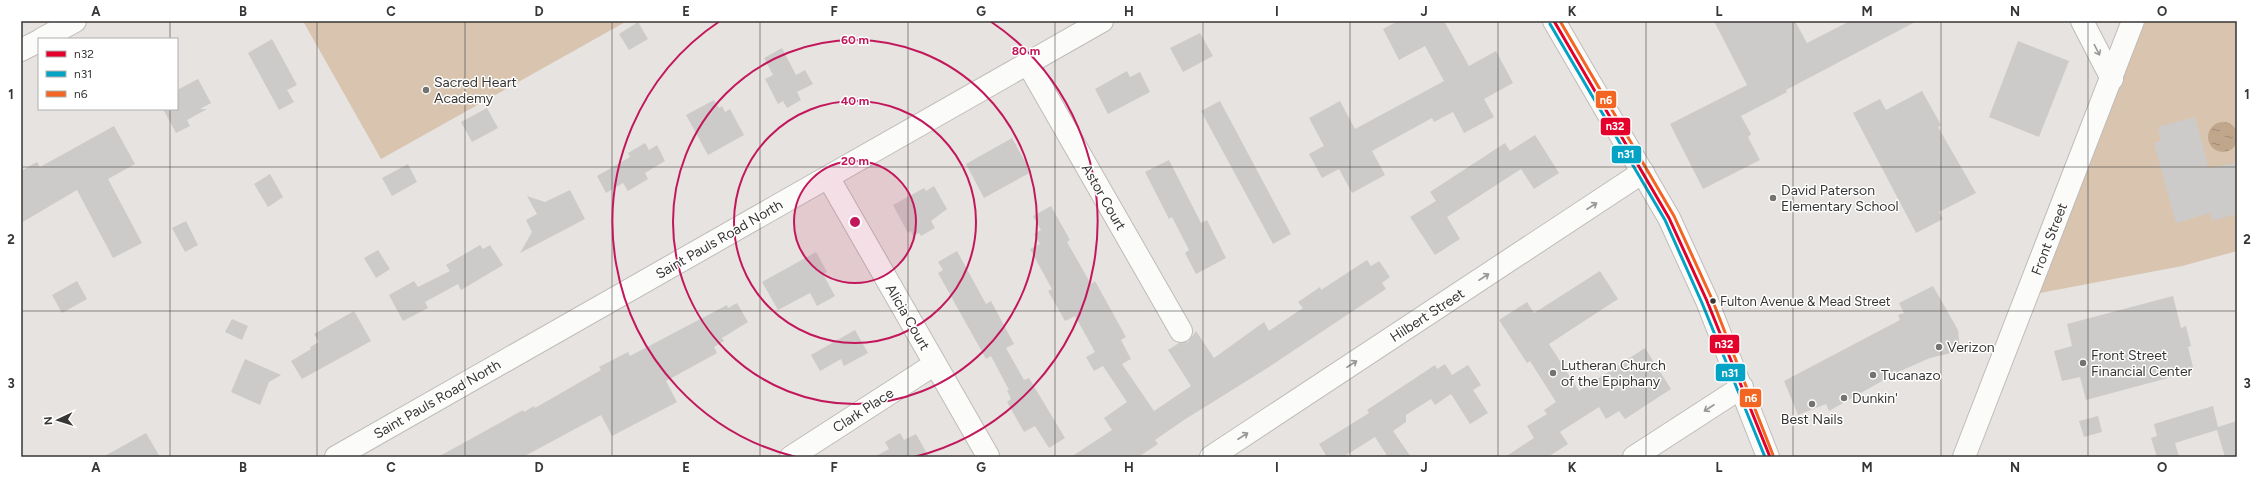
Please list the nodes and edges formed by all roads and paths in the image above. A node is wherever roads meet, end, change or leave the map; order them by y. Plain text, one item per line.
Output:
1 (75, 21) edge
2 (1102, 21) edge
3 (1554, 21) edge
4 (2082, 21) edge
5 (2133, 21) edge
6 (44, 38) edge
7 (38, 41) edge
8 (21, 50) edge
9 (1028, 64) junction
10 (2112, 79) junction
11 (1643, 172) junction
12 (828, 177) junction
13 (1181, 331) dead end
14 (935, 364) junction
15 (1742, 387) junction
16 (988, 456) dead end
17 (1768, 456) edge
18 (336, 457) edge
19 (791, 457) edge
20 (1210, 457) edge
21 (1634, 457) edge
22 (1964, 457) edge

1 - 6 street
2 - 9 street, Saint Pauls Road North
3 - 11 street
4 -> 10 street
5 - 10 street, Front Street
7 - 8 street
9 - 12 street, Saint Pauls Road North
9 - 13 street, Astor Court
10 - 22 street, Front Street
11 - 15 street
20 -> 11 street, Hilbert Street
12 - 14 street, Alicia Court
12 - 18 street, Saint Pauls Road North
14 - 16 street, Alicia Court
14 - 19 street, Clark Place
15 - 17 street
15 -> 21 street

